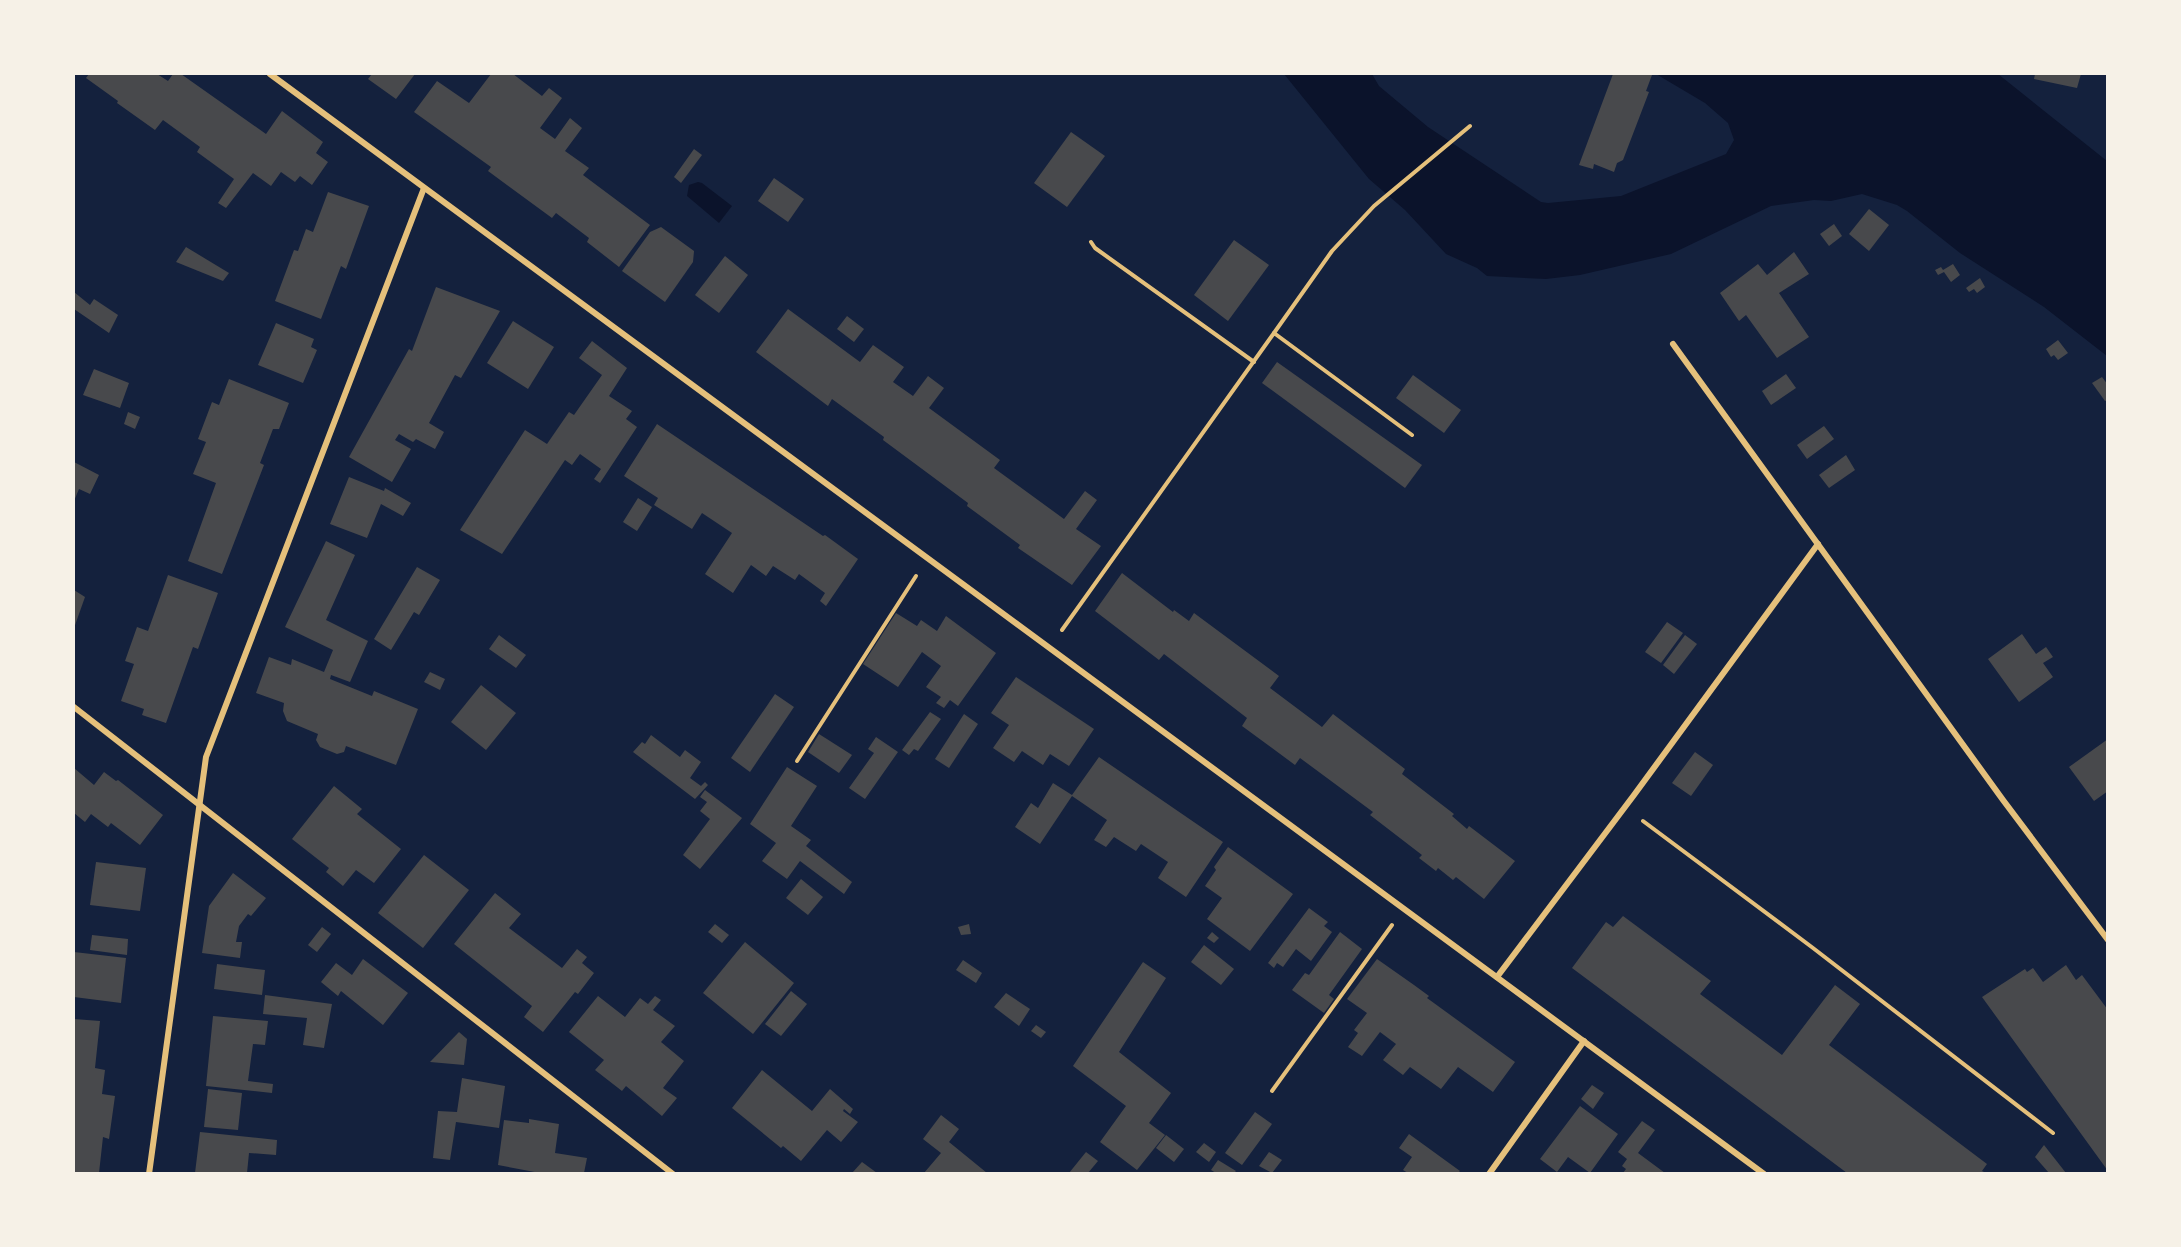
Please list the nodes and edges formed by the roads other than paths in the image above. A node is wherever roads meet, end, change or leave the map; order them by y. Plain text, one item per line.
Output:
1 (270, 74) edge
2 (424, 188) junction
3 (1673, 344) dead end
4 (1818, 544) junction
5 (74, 708) edge
6 (199, 803) junction
7 (2108, 940) edge
8 (1497, 977) junction
9 (1584, 1041) junction
10 (149, 1173) edge
11 (673, 1173) edge
12 (1489, 1173) edge
13 (1764, 1173) edge

1 - 2 street
2 - 6 street
2 - 8 street
3 - 4 street
4 - 7 street
4 - 8 street
5 - 6 street
6 - 10 street
6 - 11 street
8 - 9 street
9 - 12 street
9 - 13 street

